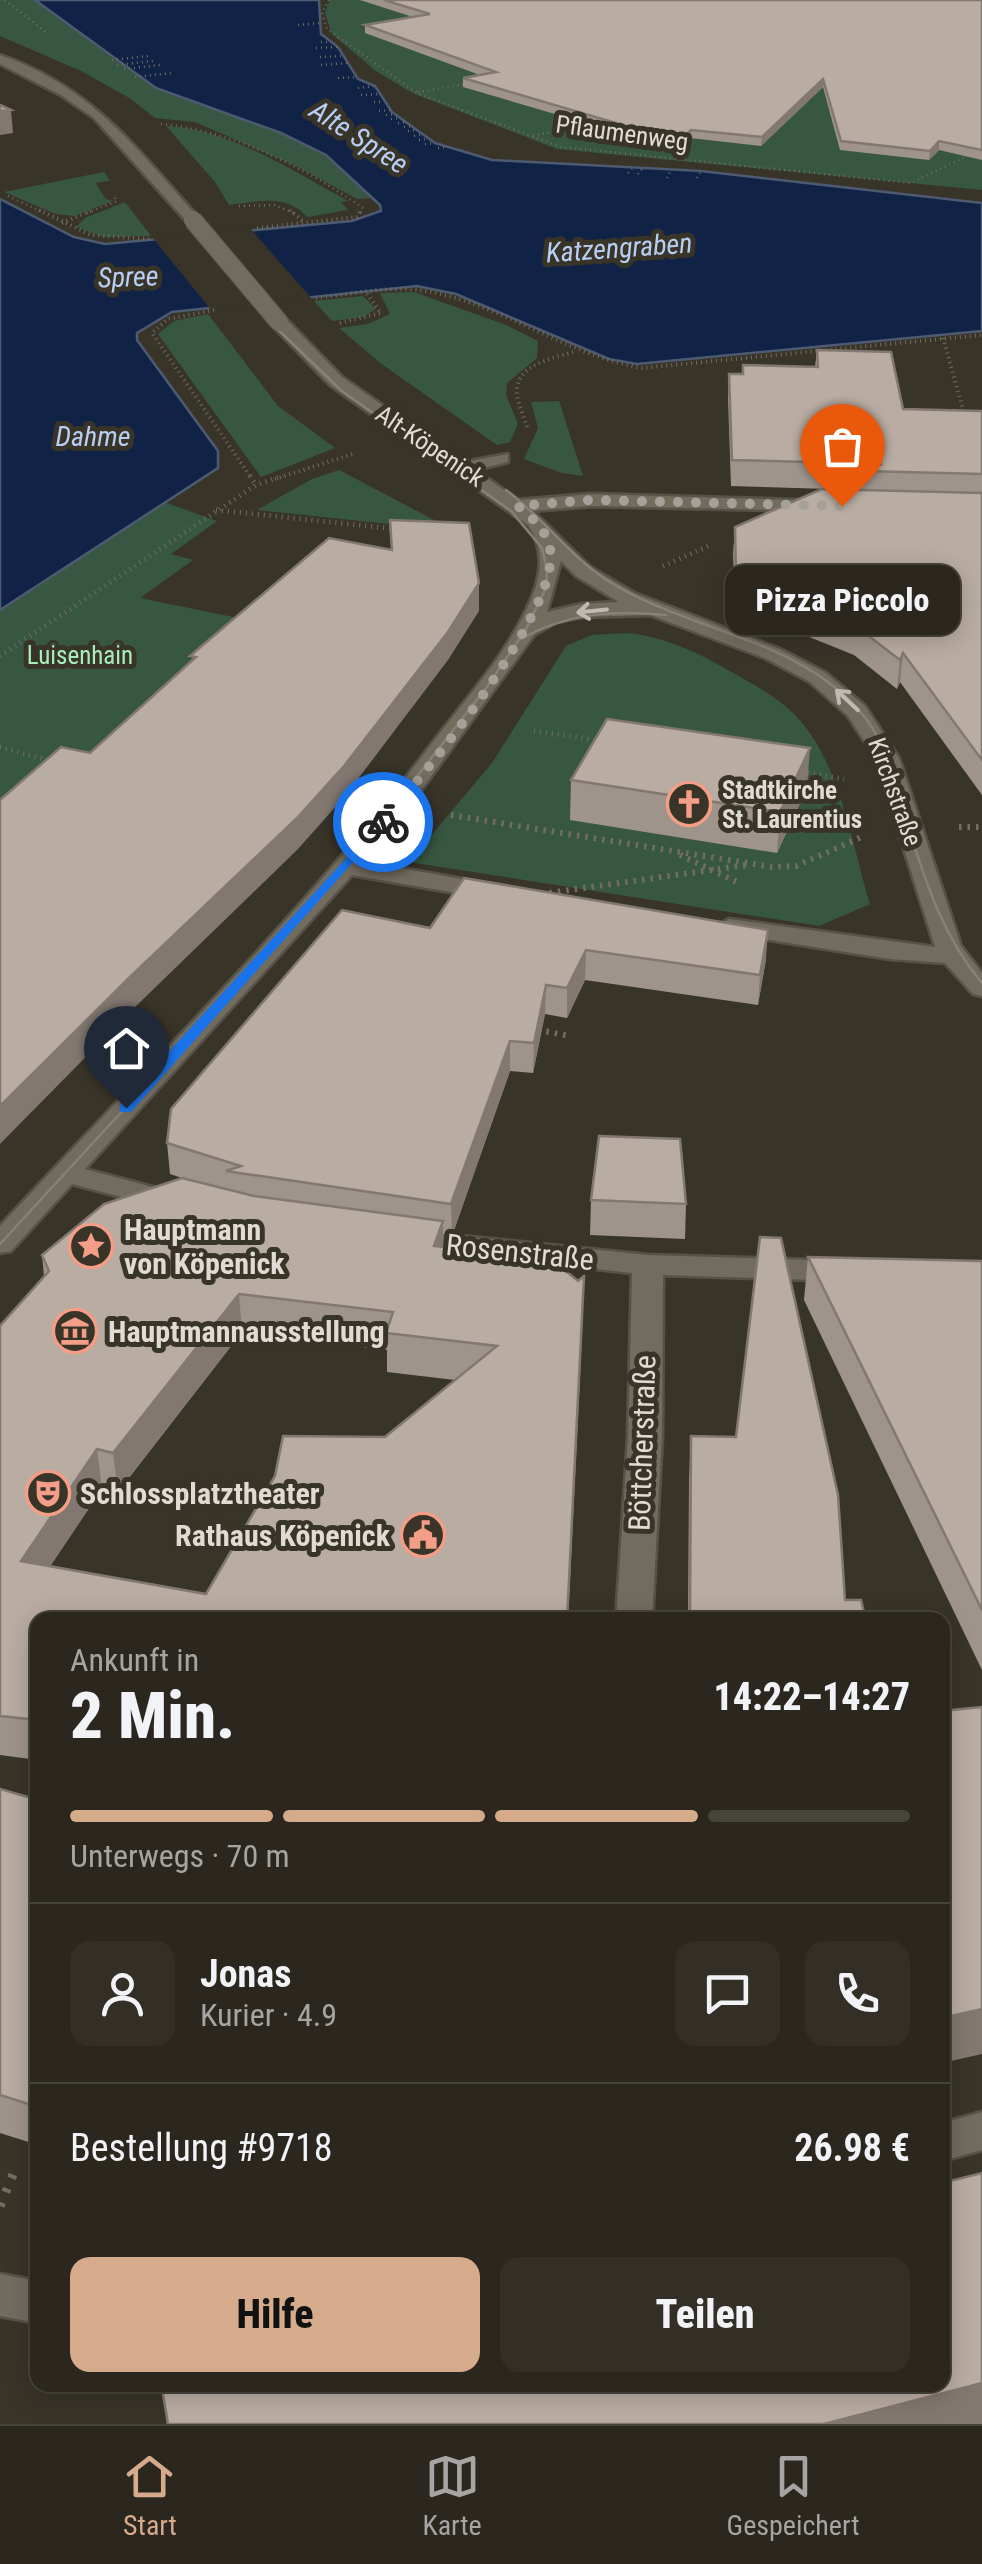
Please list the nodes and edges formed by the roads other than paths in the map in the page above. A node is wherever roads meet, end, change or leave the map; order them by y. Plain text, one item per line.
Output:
1 (0, 59) edge
2 (500, 458) road end
3 (462, 468) junction
4 (518, 506) junction
5 (842, 506) edge
6 (544, 532) junction
7 (671, 614) junction
8 (519, 635) junction
9 (346, 866) junction
10 (520, 896) edge
11 (712, 924) edge
12 (953, 956) junction
13 (982, 988) edge
14 (65, 1174) junction
15 (210, 1211) edge
16 (367, 1235) edge
17 (0, 1244) edge
18 (648, 1265) junction
19 (868, 1271) edge
20 (634, 1612) edge
21 (982, 2130) edge
22 (950, 2140) edge
23 (0, 2295) edge
24 (30, 2301) edge

1 - 3 street, Alt-Köpenick, bridge
2 - 3 street
3 - 4 street, Alt-Köpenick
4 - 5 street
4 - 6 street, Alt-Köpenick
6 - 7 street, Kirchstraße
6 - 8 street
7 -> 8 street
12 -> 7 street, Kirchstraße
8 - 9 street
9 - 10 street
9 - 14 street
11 - 12 street
12 - 13 street, Kirchstraße
14 - 15 street
14 - 17 street
16 - 18 street, Rosenstraße
18 - 19 street, Rosenstraße
18 - 20 street, Böttcherstraße
21 - 22 street
23 - 24 street

